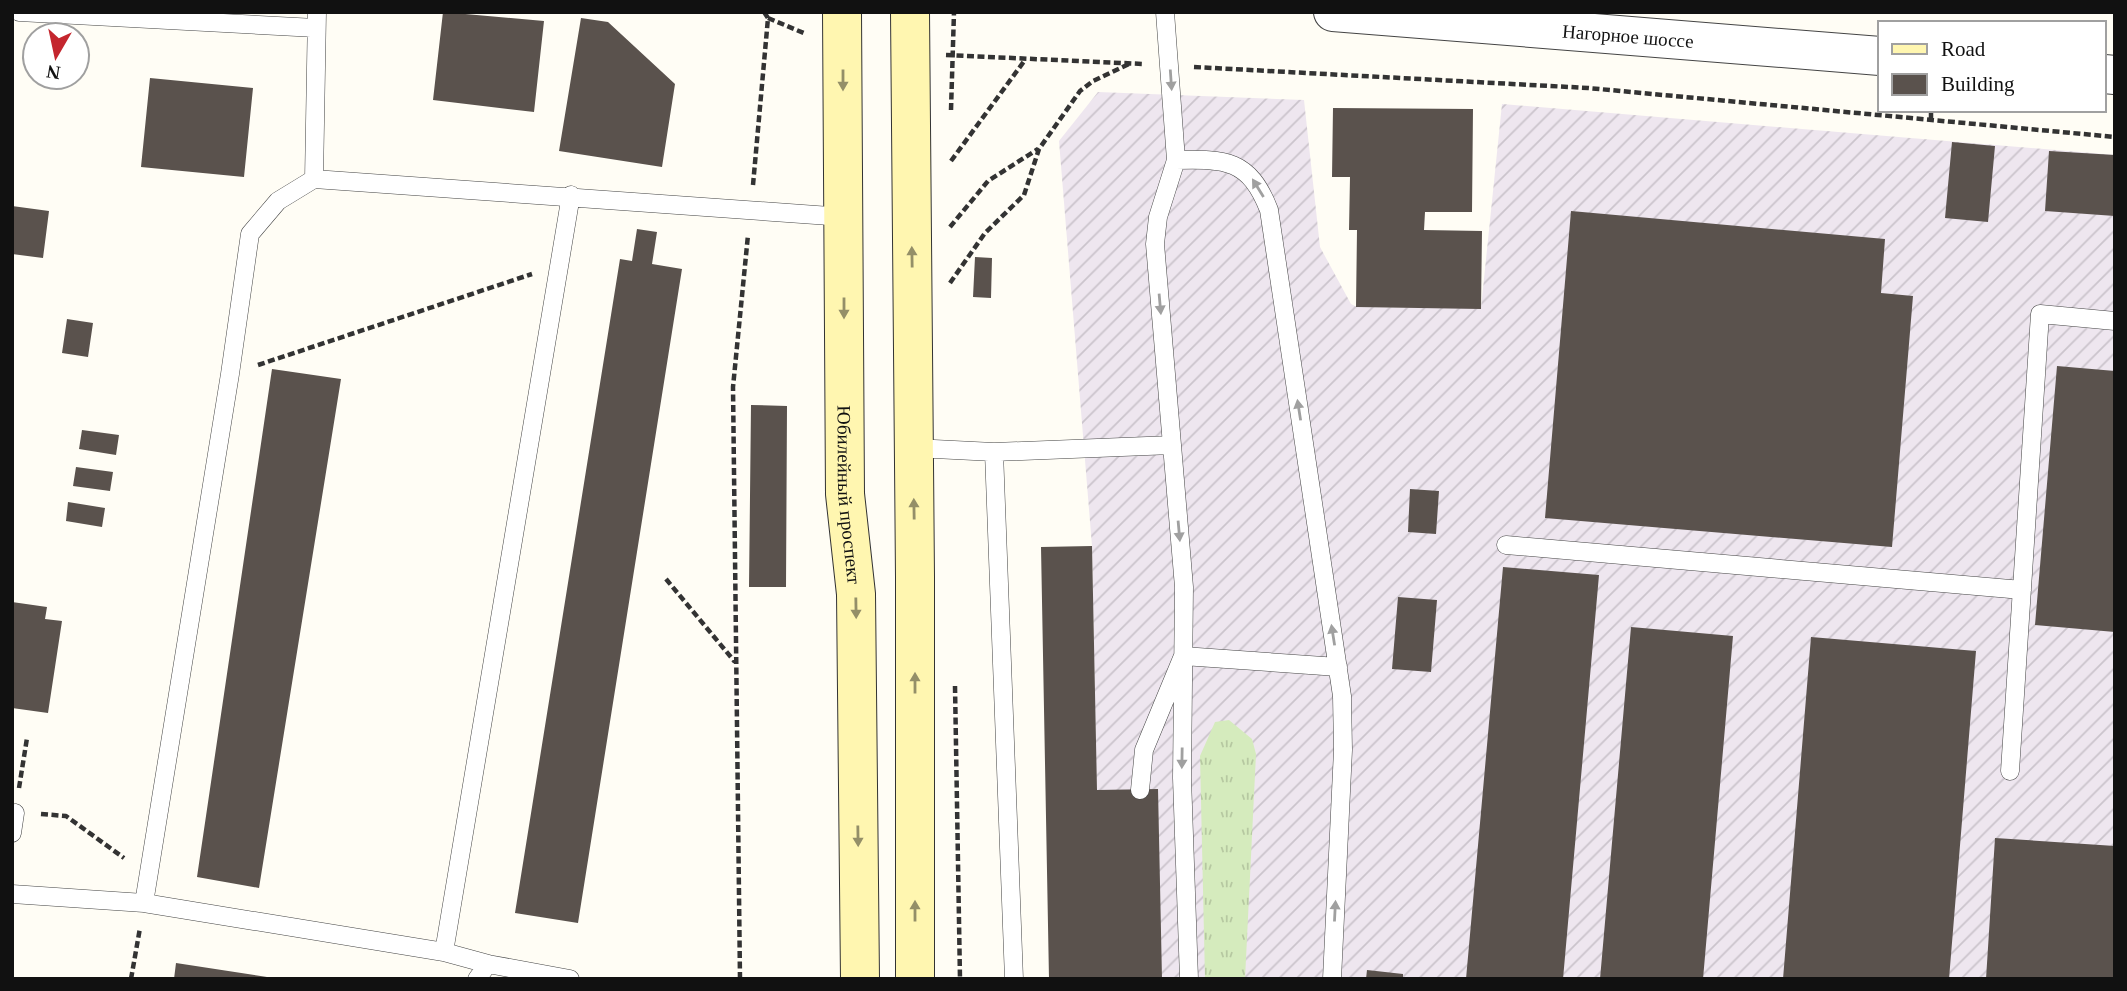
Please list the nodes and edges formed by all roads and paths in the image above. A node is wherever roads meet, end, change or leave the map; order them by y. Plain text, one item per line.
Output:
1 (19, 12) edge
2 (764, 12) edge
3 (910, 12) edge
4 (1166, 12) edge
5 (1333, 12) edge
6 (1392, 14) edge
7 (768, 18) junction
8 (316, 20) edge
9 (842, 26) edge
10 (910, 50) junction
11 (1878, 56) edge
12 (1025, 60) junction
13 (1130, 64) junction
14 (1170, 65) junction
15 (1931, 112) edge
16 (1931, 120) junction
17 (2115, 137) edge
18 (1039, 149) junction
19 (1176, 160) junction
20 (951, 161) dead end
21 (314, 179) junction
22 (570, 195) junction
23 (751, 211) junction
24 (844, 217) junction
25 (950, 227) dead end
26 (560, 264) junction
27 (950, 283) dead end
28 (2115, 321) edge
29 (230, 374) junction
30 (1172, 445) junction
31 (914, 448) junction
32 (994, 452) junction
33 (1506, 545) dead end
34 (666, 579) dead end
35 (2022, 590) junction
36 (1183, 656) junction
37 (736, 664) junction
38 (1338, 667) junction
39 (27, 738) dead end
40 (2010, 771) dead end
41 (1140, 790) dead end
42 (15, 813) junction
43 (12, 833) edge
44 (148, 875) junction
45 (12, 894) edge
46 (144, 902) junction
47 (444, 952) junction
48 (483, 972) edge
49 (131, 979) edge
50 (570, 979) edge
51 (740, 979) edge
52 (860, 979) edge
53 (915, 979) edge
54 (1014, 979) edge
55 (1188, 979) edge
56 (1332, 979) edge

1 - 8 lane
2 - 7 path
3 - 10 main road
4 - 14 lane
5 - 6 street, Нагорное шоссе
6 - 11 street, Нагорное шоссе
7 - 9 path
7 - 23 path
8 - 21 lane
9 -> 24 main road, Юбилейный проспект
10 - 12 path
31 -> 10 main road
12 - 13 path
12 - 20 path
13 - 14 path
13 - 18 path
14 - 16 path
14 -> 19 lane
15 - 16 path
16 - 17 path
18 - 25 path
18 - 27 path
19 -> 30 lane
38 -> 19 lane
21 - 22 lane
21 - 29 lane
22 - 23 lane
22 - 26 lane
23 - 24 lane
23 - 37 path
24 -> 52 main road, Юбилейный проспект
26 - 29 path
26 - 47 lane
28 - 35 lane
29 - 44 lane
30 - 32 lane
30 -> 36 lane
31 - 32 lane
53 -> 31 main road
32 - 54 lane
33 - 35 lane
34 - 37 path
35 - 40 lane
36 - 38 lane
36 - 41 lane
36 -> 55 lane
37 - 51 path
56 -> 38 lane
39 - 42 path
42 - 43 lane
42 - 44 path
44 - 46 lane
45 - 46 lane
46 - 47 lane
46 - 49 path
47 - 48 lane
48 - 50 lane

